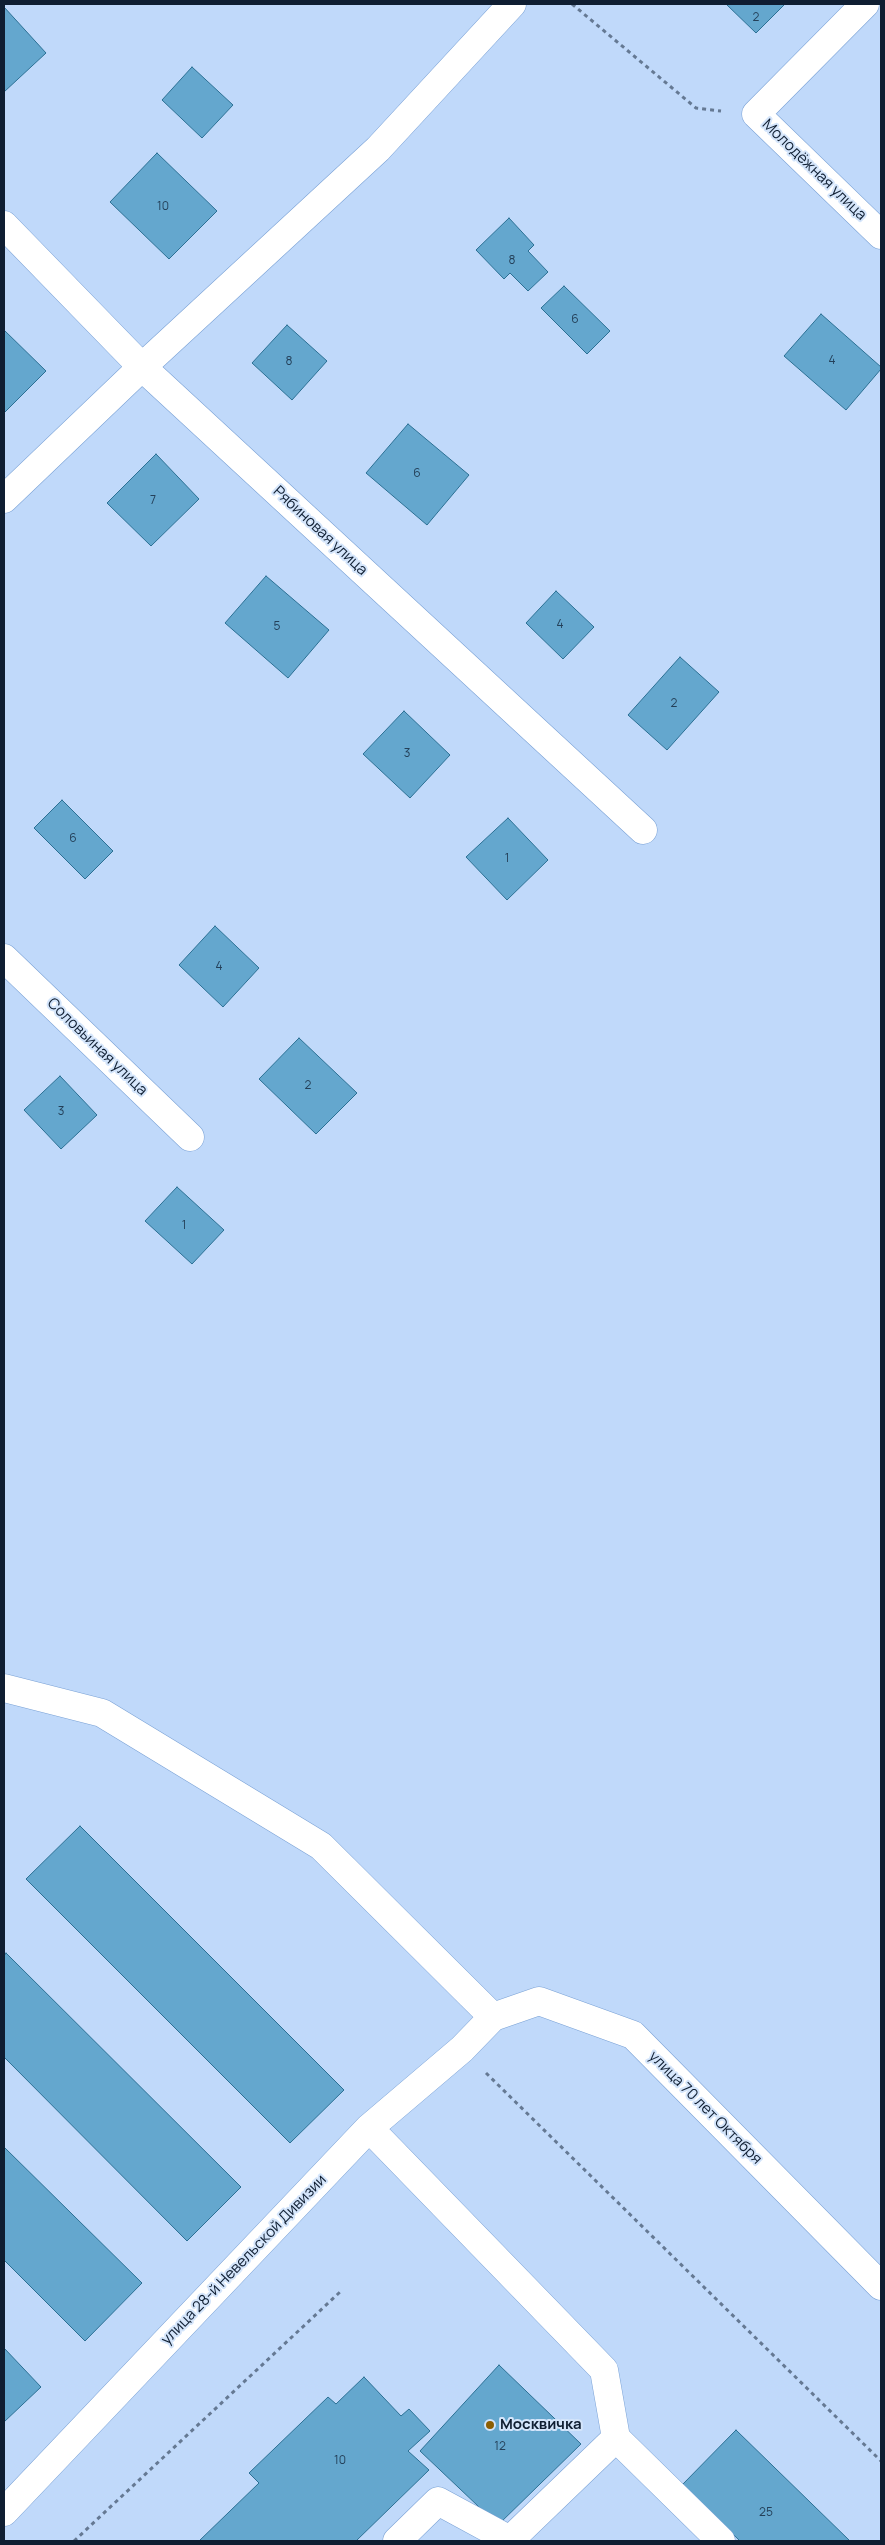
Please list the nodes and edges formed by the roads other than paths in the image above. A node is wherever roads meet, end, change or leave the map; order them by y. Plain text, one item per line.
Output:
1 (512, 4) edge
2 (865, 4) edge
3 (4, 225) edge
4 (881, 235) edge
5 (142, 367) junction
6 (4, 499) edge
7 (643, 830) dead end
8 (4, 958) edge
9 (190, 1137) dead end
10 (4, 1688) edge
11 (493, 2017) junction
12 (369, 2128) junction
13 (881, 2286) edge
14 (616, 2438) junction
15 (4, 2512) edge
16 (495, 2537) edge
17 (398, 2541) edge
18 (721, 2541) edge

1 - 5 street
2 - 4 street, Молодёжная улица
3 - 5 street, Рябиновая улица
5 - 6 street
5 - 7 street, Рябиновая улица
8 - 9 street, Соловьиная улица
10 - 11 street
11 - 12 street, улица 28-й Невельской Дивизии
11 - 13 street, улица 70 лет Октября
12 - 14 street
12 - 15 street, улица 28-й Невельской Дивизии
14 - 16 street
14 - 18 street
16 - 17 street

